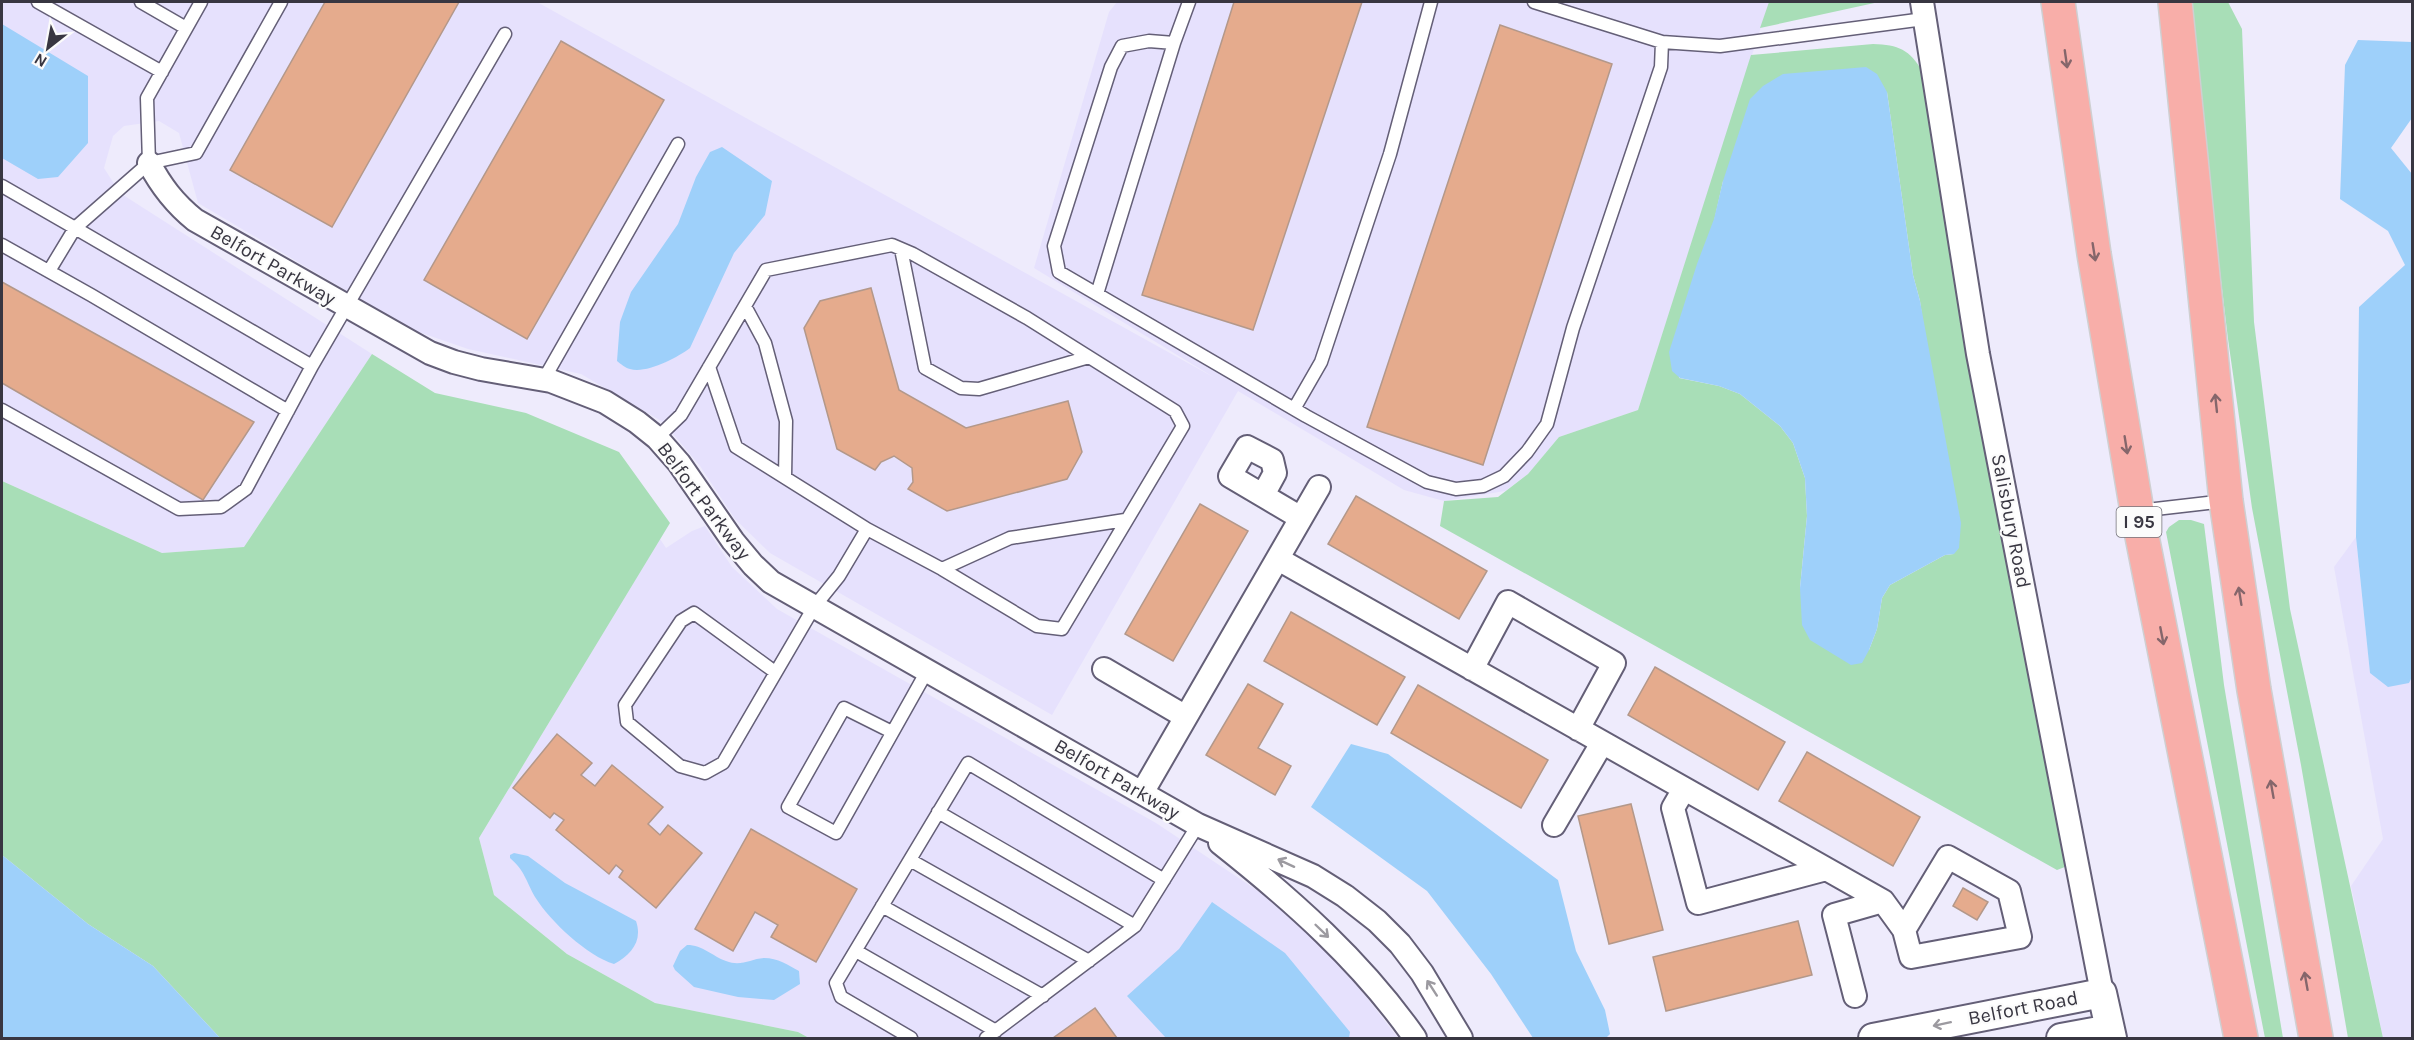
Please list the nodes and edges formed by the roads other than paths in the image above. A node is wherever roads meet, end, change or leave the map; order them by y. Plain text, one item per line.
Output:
1 (38, 2) edge
2 (141, 2) edge
3 (201, 2) edge
4 (281, 2) edge
5 (1189, 2) edge
6 (1431, 2) edge
7 (1534, 2) edge
8 (2058, 2) edge
9 (2175, 2) edge
10 (1923, 10) edge
11 (186, 28) junction
12 (505, 34) dead end
13 (1662, 42) junction
14 (1174, 43) junction
15 (162, 72) junction
16 (678, 144) dead end
17 (149, 163) junction
18 (2, 186) edge
19 (75, 228) junction
20 (2, 245) edge
21 (901, 249) junction
22 (49, 271) junction
23 (1097, 294) junction
24 (745, 306) junction
25 (348, 307) junction
26 (1089, 357) junction
27 (312, 366) junction
28 (709, 367) junction
29 (543, 379) junction
30 (1294, 409) junction
31 (2, 410) edge
32 (288, 411) junction
33 (657, 438) junction
34 (785, 477) junction
35 (1319, 487) dead end
36 (1263, 495) dead end
37 (2226, 501) junction
38 (2137, 511) junction
39 (1301, 518) junction
40 (1125, 520) junction
41 (867, 529) junction
42 (1278, 560) junction
43 (942, 569) junction
44 (814, 607) junction
45 (1104, 669) dead end
46 (1472, 669) junction
47 (927, 671) junction
48 (775, 672) junction
49 (1186, 717) junction
50 (1578, 729) junction
51 (892, 732) junction
52 (1602, 743) junction
53 (1684, 789) junction
54 (1142, 793) junction
55 (938, 812) junction
56 (1198, 825) junction
57 (1554, 825) dead end
58 (910, 860) junction
59 (1826, 869) junction
60 (1164, 880) junction
61 (1883, 901) junction
62 (882, 906) junction
63 (1136, 926) junction
64 (1904, 930) junction
65 (856, 951) junction
66 (1089, 961) junction
67 (2102, 993) junction
68 (1043, 996) junction
69 (1855, 996) dead end
70 (2111, 1034) edge
71 (991, 1035) edge
72 (911, 1038) edge
73 (1415, 1038) edge
74 (1461, 1038) edge
75 (1874, 1038) edge
76 (2061, 1038) edge
77 (2241, 1038) edge
78 (2316, 1038) edge

1 - 15 lane
2 - 11 lane
3 - 11 lane
4 - 17 lane
5 - 14 lane
6 - 30 lane
7 - 13 lane
8 -> 38 highway, I 95
37 -> 9 highway
10 - 13 lane
10 - 67 street, Salisbury Road
11 - 15 lane
12 - 25 lane
13 - 30 lane
14 - 23 lane
14 - 23 lane
15 - 17 lane
16 - 29 lane
17 - 19 lane
17 - 25 street, Belfort Parkway
18 - 19 lane
19 - 22 lane
19 - 27 lane
20 - 22 lane
21 - 24 lane
21 - 26 lane
21 - 26 lane
22 - 32 lane
23 - 30 lane
24 - 28 lane
24 - 34 lane
25 - 27 lane
25 - 29 street, Belfort Parkway
26 - 40 lane
27 - 32 lane
28 - 33 lane
28 - 34 lane
29 - 33 street, Belfort Parkway
31 - 32 lane
33 - 44 street, Belfort Parkway
34 - 41 lane
35 - 39 street
36 - 39 street
37 - 38 lane
78 -> 37 highway
38 -> 77 highway, I 95
39 - 42 street
40 - 43 lane
40 - 43 lane
41 - 43 lane
41 - 44 lane
42 - 46 street
42 - 49 street
44 - 47 street, Belfort Parkway
44 - 48 lane
45 - 49 street
46 - 50 street
46 - 50 street
47 - 51 lane
47 - 54 street, Belfort Parkway
48 - 48 lane
49 - 54 street
50 - 52 street
51 - 51 lane
52 - 53 street
52 - 57 street
53 - 59 street
53 - 59 street
54 - 56 street, Belfort Parkway
55 - 58 lane
55 - 60 lane
55 - 63 lane
56 - 60 lane
56 -> 73 street, Belfort Parkway
74 -> 56 street, Belfort Parkway
58 - 62 lane
58 - 66 lane
59 - 61 street
60 - 63 lane
61 - 64 street
61 - 69 street
62 - 65 lane
62 - 68 lane
63 - 66 lane
64 - 64 street
65 - 71 lane
65 - 72 lane
66 - 68 lane
67 - 70 street, Salisbury Road
67 -> 75 street, Belfort Road
68 - 71 lane
70 - 76 street, Belfort Road

